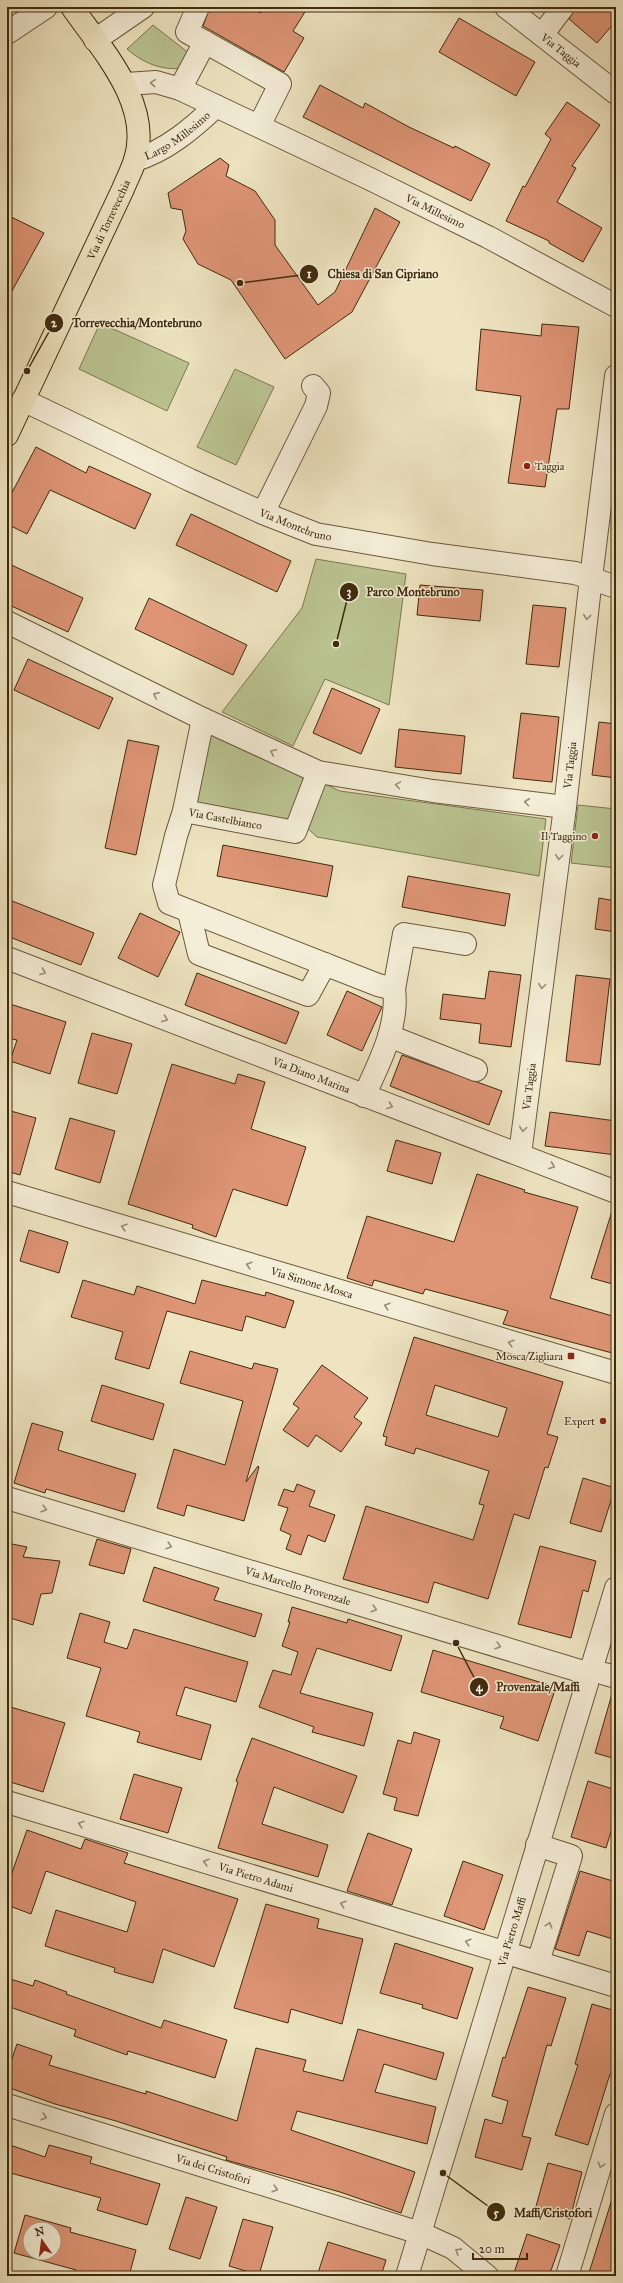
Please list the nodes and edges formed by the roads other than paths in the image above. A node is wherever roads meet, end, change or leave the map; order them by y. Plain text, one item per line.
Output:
1 (46, 7) edge
2 (72, 7) edge
3 (143, 7) edge
4 (198, 7) edge
5 (506, 7) edge
6 (563, 7) edge
7 (7, 34) edge
8 (542, 35) junction
9 (95, 40) junction
10 (205, 42) junction
11 (126, 84) junction
12 (180, 89) junction
13 (616, 93) edge
14 (216, 106) junction
15 (256, 117) junction
16 (135, 160) junction
17 (616, 293) edge
18 (616, 306) edge
19 (616, 376) edge
20 (313, 386) dead end
21 (24, 400) junction
22 (7, 435) edge
23 (262, 513) junction
24 (590, 578) junction
25 (616, 587) edge
26 (7, 622) edge
27 (203, 719) junction
28 (318, 772) junction
29 (565, 807) junction
30 (184, 811) junction
31 (189, 912) junction
32 (466, 944) dead end
33 (7, 958) edge
34 (325, 964) junction
35 (394, 989) junction
36 (389, 1036) junction
37 (476, 1070) dead end
38 (364, 1096) junction
39 (520, 1154) junction
40 (7, 1192) edge
41 (616, 1192) edge
42 (616, 1373) edge
43 (7, 1498) edge
44 (616, 1588) edge
45 (604, 1675) edge
46 (7, 1802) edge
47 (537, 1845) junction
48 (505, 1953) junction
49 (538, 1962) junction
50 (616, 1986) edge
51 (7, 2105) edge
52 (616, 2114) edge
53 (420, 2233) junction
54 (407, 2276) edge
55 (487, 2276) edge
56 (567, 2276) edge

1 - 7 street
2 - 9 main road, Via di Torrevecchia
3 - 9 street
4 - 10 street
5 - 8 street, Via Taggia
6 - 8 street
8 - 13 street, Via Taggia
9 - 11 main road, Via di Torrevecchia
10 - 12 street
10 - 15 street
12 -> 11 street, Largo Millesimo
11 - 16 main road, Via di Torrevecchia
12 - 14 street, Largo Millesimo
14 - 15 street, Largo Millesimo
14 - 16 street, Largo Millesimo
15 - 17 street, Via Millesimo
15 - 18 street, Via Millesimo
16 - 21 main road, Via di Torrevecchia
19 - 24 street, Via Taggia
20 - 23 street
21 - 22 main road, Via di Torrevecchia
21 - 23 street, Via Montebruno
23 - 24 street, Via Montebruno
24 - 25 street, Via Montebruno
24 -> 29 street, Via Taggia
27 -> 26 street
28 -> 27 street
27 - 30 street, Via Castelbianco
29 -> 28 street
28 - 30 street, Via Castelbianco
29 -> 39 street, Via Taggia
30 - 31 street
31 - 34 street
31 - 34 street
32 - 35 street
33 -> 38 street, Via Diano Marina
34 - 35 street
35 - 36 street
36 - 37 street
36 - 38 street
38 -> 39 street, Via Diano Marina
39 -> 41 street, Via Diano Marina
42 -> 40 street, Via Simone Mosca
43 -> 45 street, Via Marcello Provenzale
44 - 45 street, Via Pietro Maffi
45 - 47 street, Via Pietro Maffi
48 -> 46 street, Via Pietro Adami
47 - 48 street, Via Pietro Maffi
49 -> 47 street
48 - 49 street, Via Pietro Adami
48 - 53 street, Via Pietro Maffi
49 - 50 street, Via Pietro Adami
51 -> 53 street, Via dei Cristofori
52 -> 56 street
53 - 54 street, Via Pietro Maffi
55 -> 53 street, Via dei Cristofori

